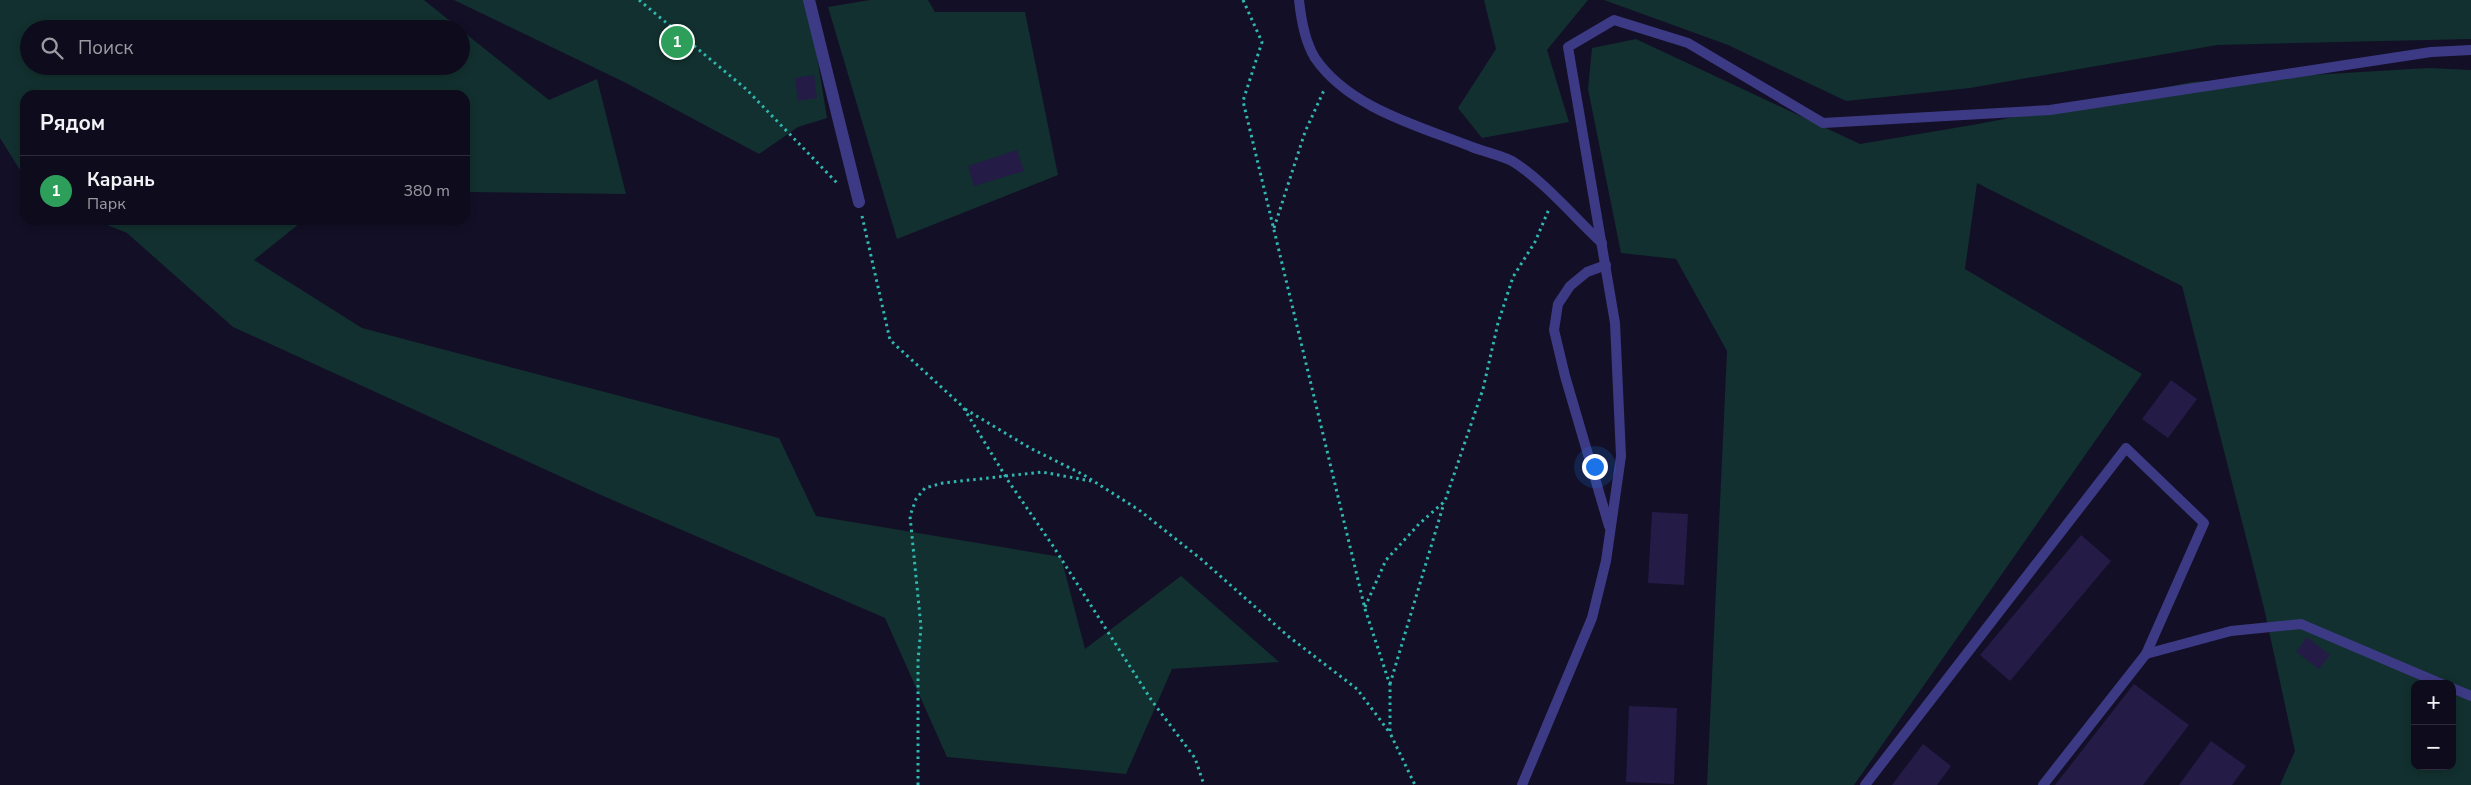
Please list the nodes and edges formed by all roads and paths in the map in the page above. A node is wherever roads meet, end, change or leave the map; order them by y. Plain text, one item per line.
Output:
1 (639, 0) edge
2 (809, 0) edge
3 (1243, 0) edge
4 (1299, 0) edge
5 (2471, 50) edge
6 (1330, 76) junction
7 (839, 185) dead end
8 (1554, 197) junction
9 (859, 202) joint
10 (1274, 230) junction
11 (1602, 243) junction
12 (1606, 265) junction
13 (963, 408) junction
14 (1094, 482) junction
15 (1445, 501) junction
16 (1611, 530) junction
17 (1364, 608) junction
18 (2146, 654) junction
19 (2433, 680) edge
20 (1390, 685) junction
21 (2456, 690) edge
22 (2471, 696) edge
23 (1390, 733) junction
24 (918, 785) edge
25 (1204, 785) edge
26 (1415, 785) edge
27 (1522, 785) edge
28 (1866, 785) edge
29 (2043, 785) edge

1 - 7 path
2 - 9 street
3 - 10 path
4 - 6 lane
5 - 11 lane
6 - 8 lane
6 - 10 path
8 - 11 lane
8 - 15 path
9 - 13 path
10 - 17 path
11 - 12 lane
12 - 16 lane
12 - 16 lane
13 - 14 path
13 - 25 path
14 - 23 path
14 - 24 path
15 - 17 path
15 - 20 path
16 - 27 lane
17 - 20 path
18 - 19 lane
18 - 28 lane
18 - 29 lane
20 - 23 path
21 - 22 lane
23 - 26 path

